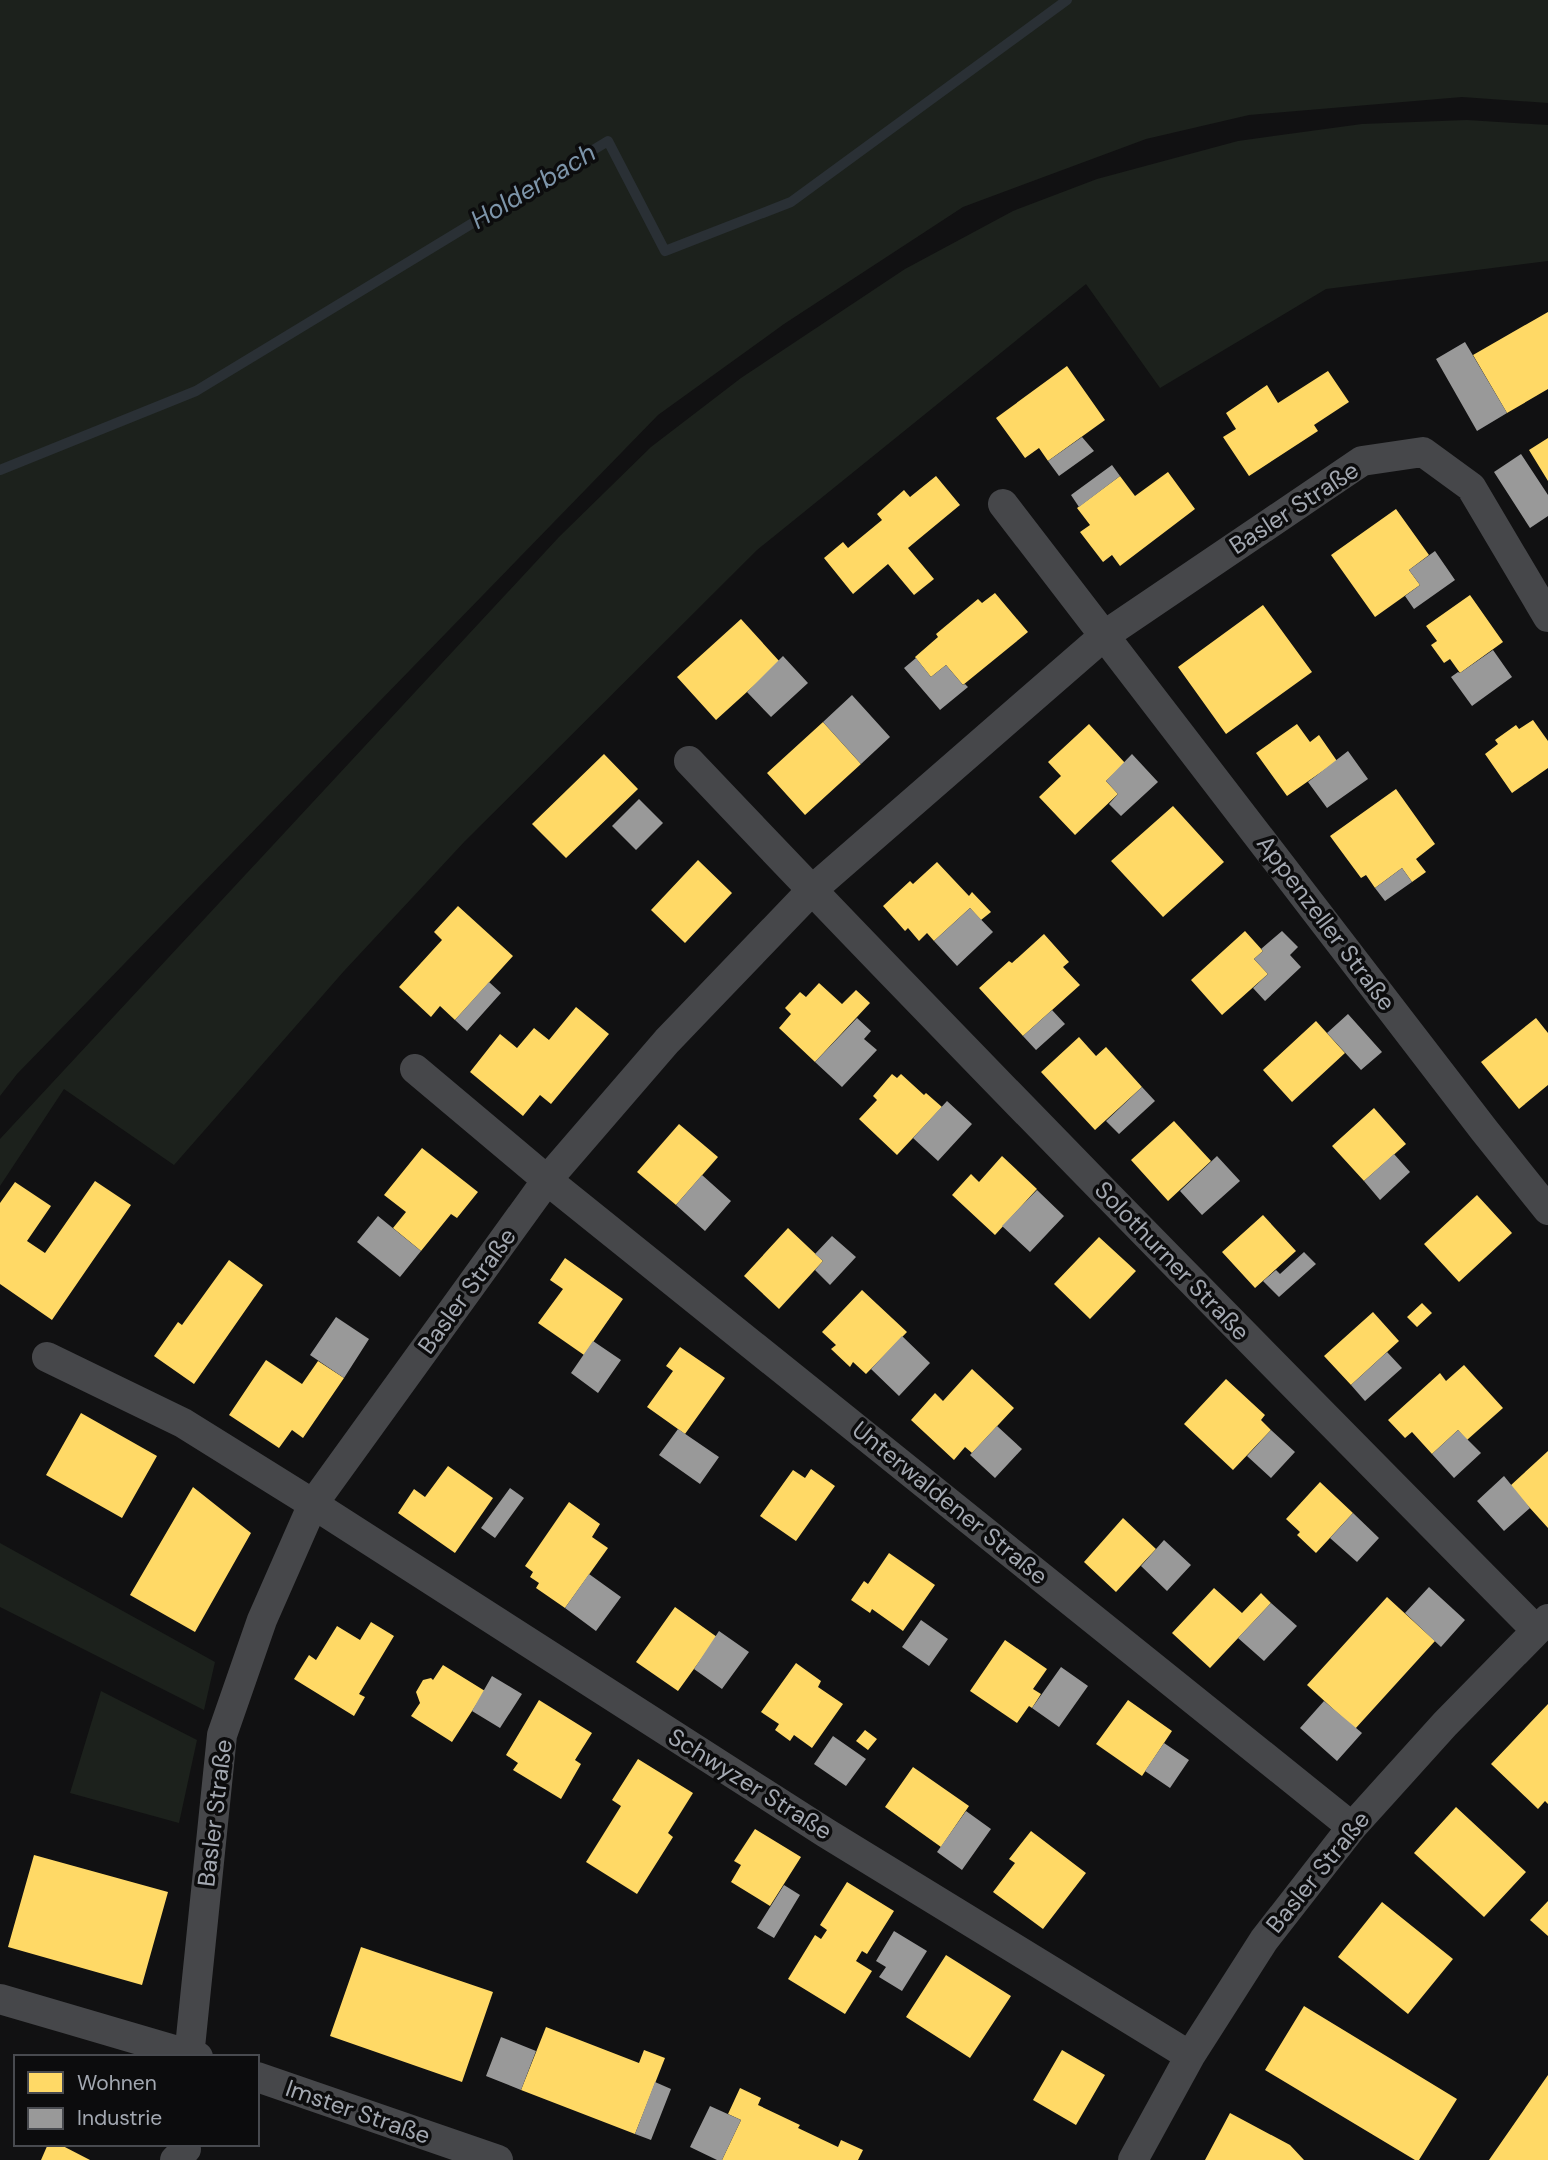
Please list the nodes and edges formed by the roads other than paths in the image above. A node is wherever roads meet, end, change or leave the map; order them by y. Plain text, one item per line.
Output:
1 (1003, 504) dead end
2 (1548, 617) edge
3 (1105, 635) junction
4 (689, 761) dead end
5 (812, 890) junction
6 (415, 1069) dead end
7 (547, 1180) junction
8 (1548, 1210) edge
9 (47, 1357) dead end
10 (313, 1504) junction
11 (1542, 1624) edge
12 (1352, 1827) junction
13 (0, 1999) edge
14 (189, 2055) edge
15 (192, 2055) edge
16 (1190, 2056) junction
17 (259, 2078) edge
18 (498, 2160) edge
19 (1133, 2160) edge

1 - 3 street
2 - 3 street, Basler Straße
3 - 5 street, Basler Straße
3 - 8 street, Appenzeller Straße
4 - 5 street
5 - 7 street, Basler Straße
5 - 11 street, Solothurner Straße
6 - 7 street
7 - 10 street, Basler Straße
7 - 12 street, Unterwaldener Straße
9 - 10 street
10 - 15 street, Basler Straße
10 - 16 street, Schwyzer Straße
11 - 12 street, Basler Straße
12 - 16 street, Basler Straße
13 - 14 street
16 - 19 street, Basler Straße
17 - 18 street, Imster Straße

